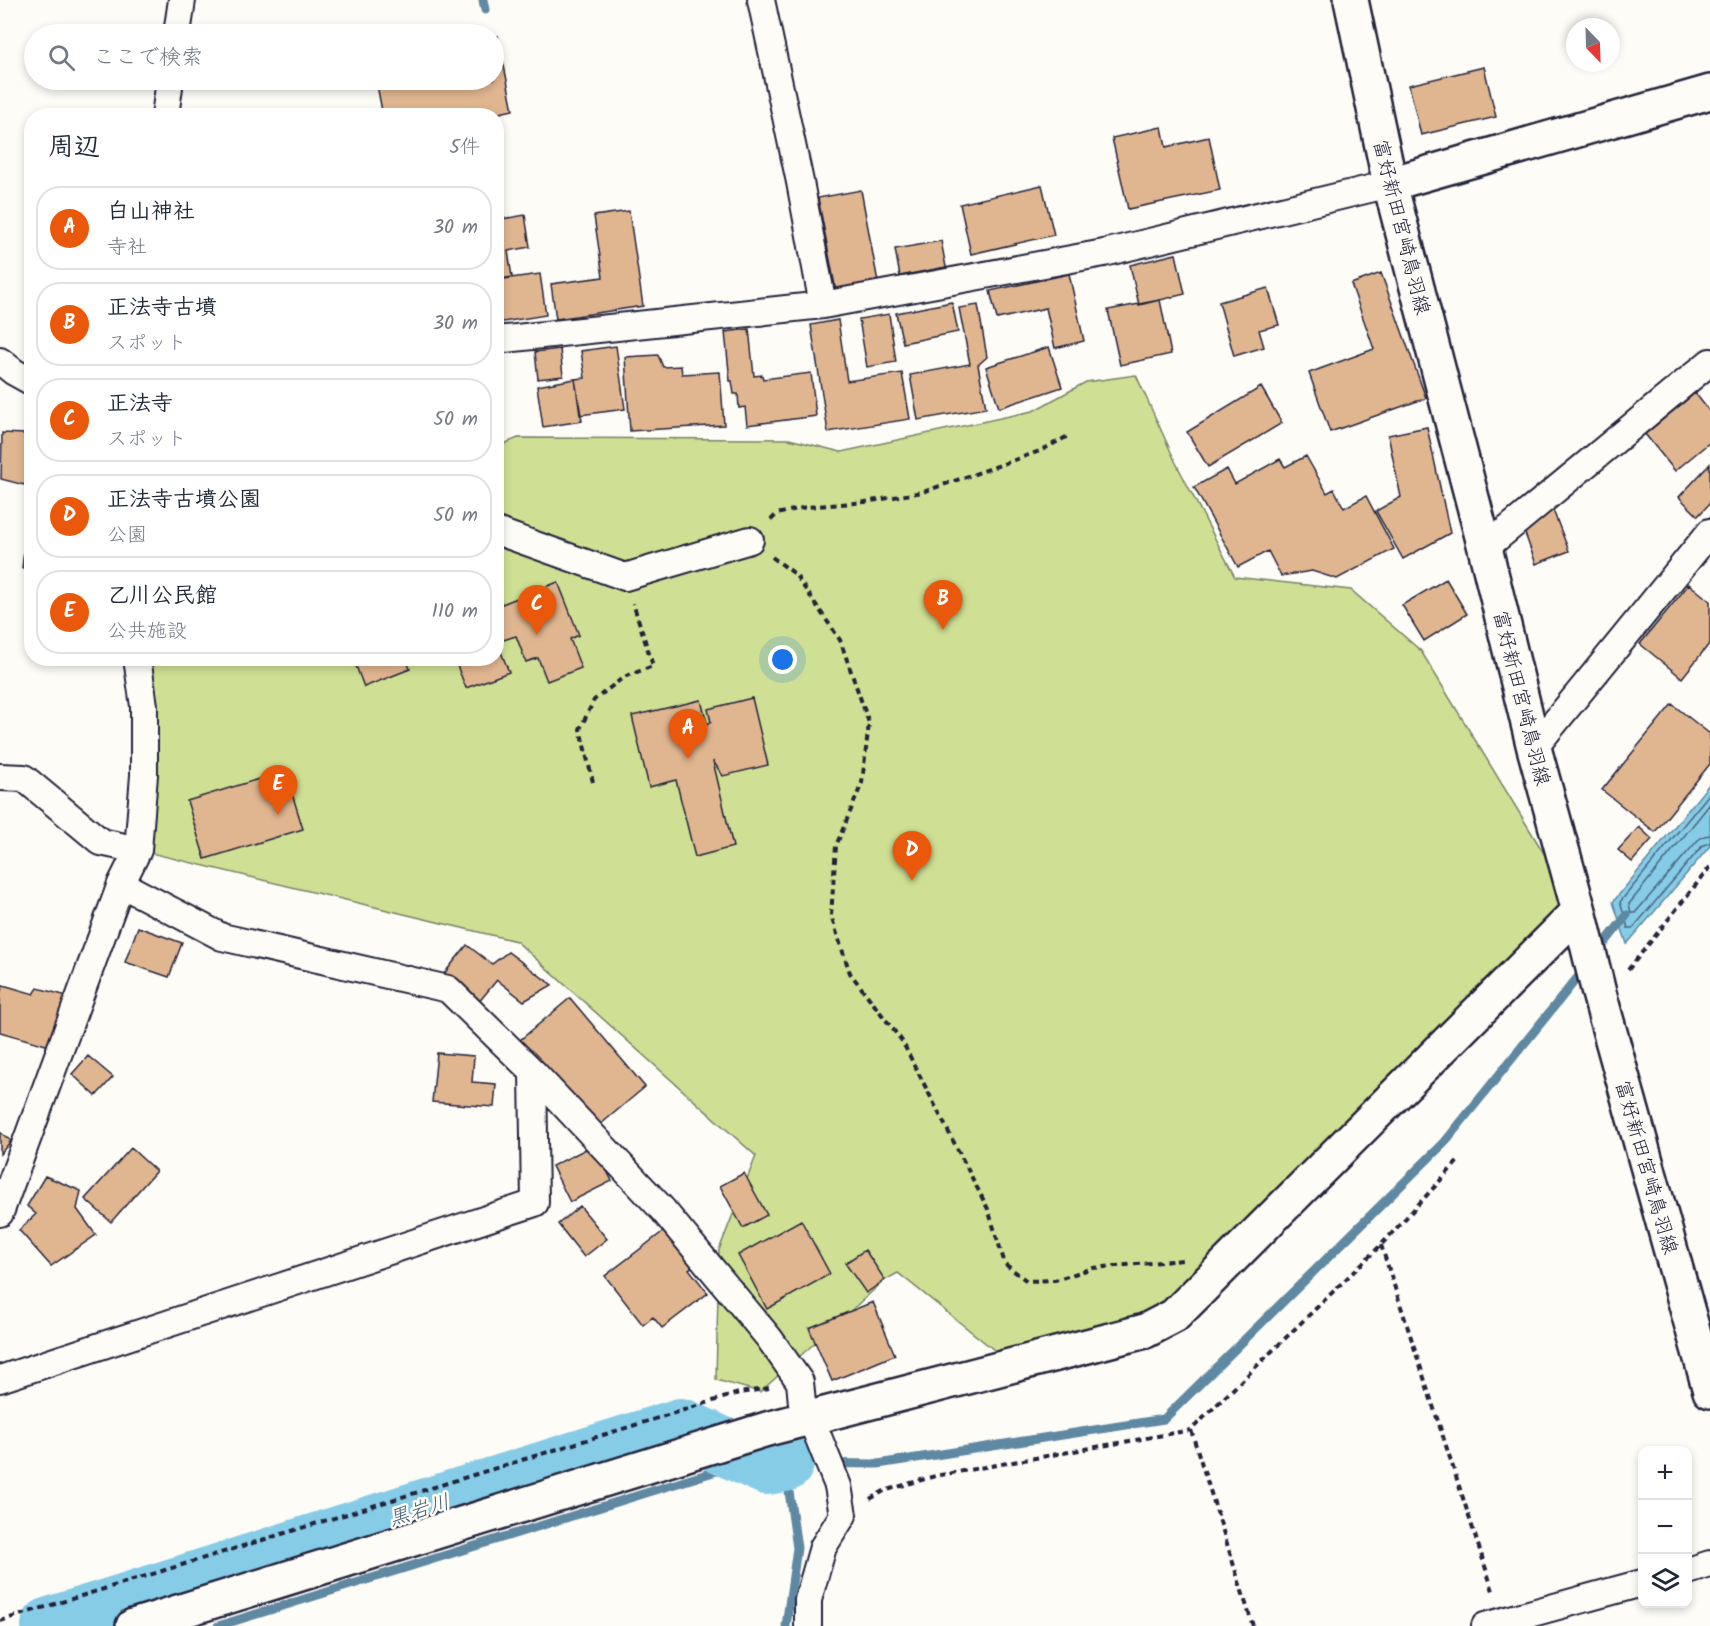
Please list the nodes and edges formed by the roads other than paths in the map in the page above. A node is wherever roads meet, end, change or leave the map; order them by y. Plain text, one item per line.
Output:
1 (182, 0) edge
2 (761, 0) edge
3 (1351, 0) edge
4 (178, 24) edge
5 (169, 90) edge
6 (1710, 92) edge
7 (166, 108) edge
8 (1390, 184) junction
9 (823, 305) junction
10 (504, 339) edge
11 (0, 361) edge
12 (1710, 362) edge
13 (24, 378) edge
14 (1710, 532) edge
15 (504, 534) edge
16 (750, 540) road end
17 (1485, 548) junction
18 (138, 666) edge
19 (1534, 748) junction
20 (0, 777) edge
21 (138, 850) junction
22 (121, 884) junction
23 (1579, 911) junction
24 (533, 1072) junction
25 (0, 1213) edge
26 (0, 1379) edge
27 (1710, 1391) edge
28 (816, 1431) junction
29 (1710, 1564) edge
30 (1692, 1570) edge
31 (1638, 1584) edge
32 (1494, 1623) edge
33 (133, 1626) edge
34 (808, 1626) edge

1 - 4 street
2 - 9 street
3 - 8 street, 富好新田宮崎鳥羽線
5 - 7 street
6 - 8 street
8 - 9 street
8 - 17 street, 富好新田宮崎鳥羽線
9 - 10 street
11 - 13 street
12 - 17 street
14 - 19 street
15 - 16 street
17 - 19 street, 富好新田宮崎鳥羽線
18 - 21 street
19 - 23 street, 富好新田宮崎鳥羽線
20 - 21 street
21 - 22 street
22 - 24 street
22 - 25 street
23 - 27 street, 富好新田宮崎鳥羽線
23 - 28 street
24 - 26 street
24 - 28 street
28 - 33 street
28 - 34 street
29 - 30 street
31 - 32 street

